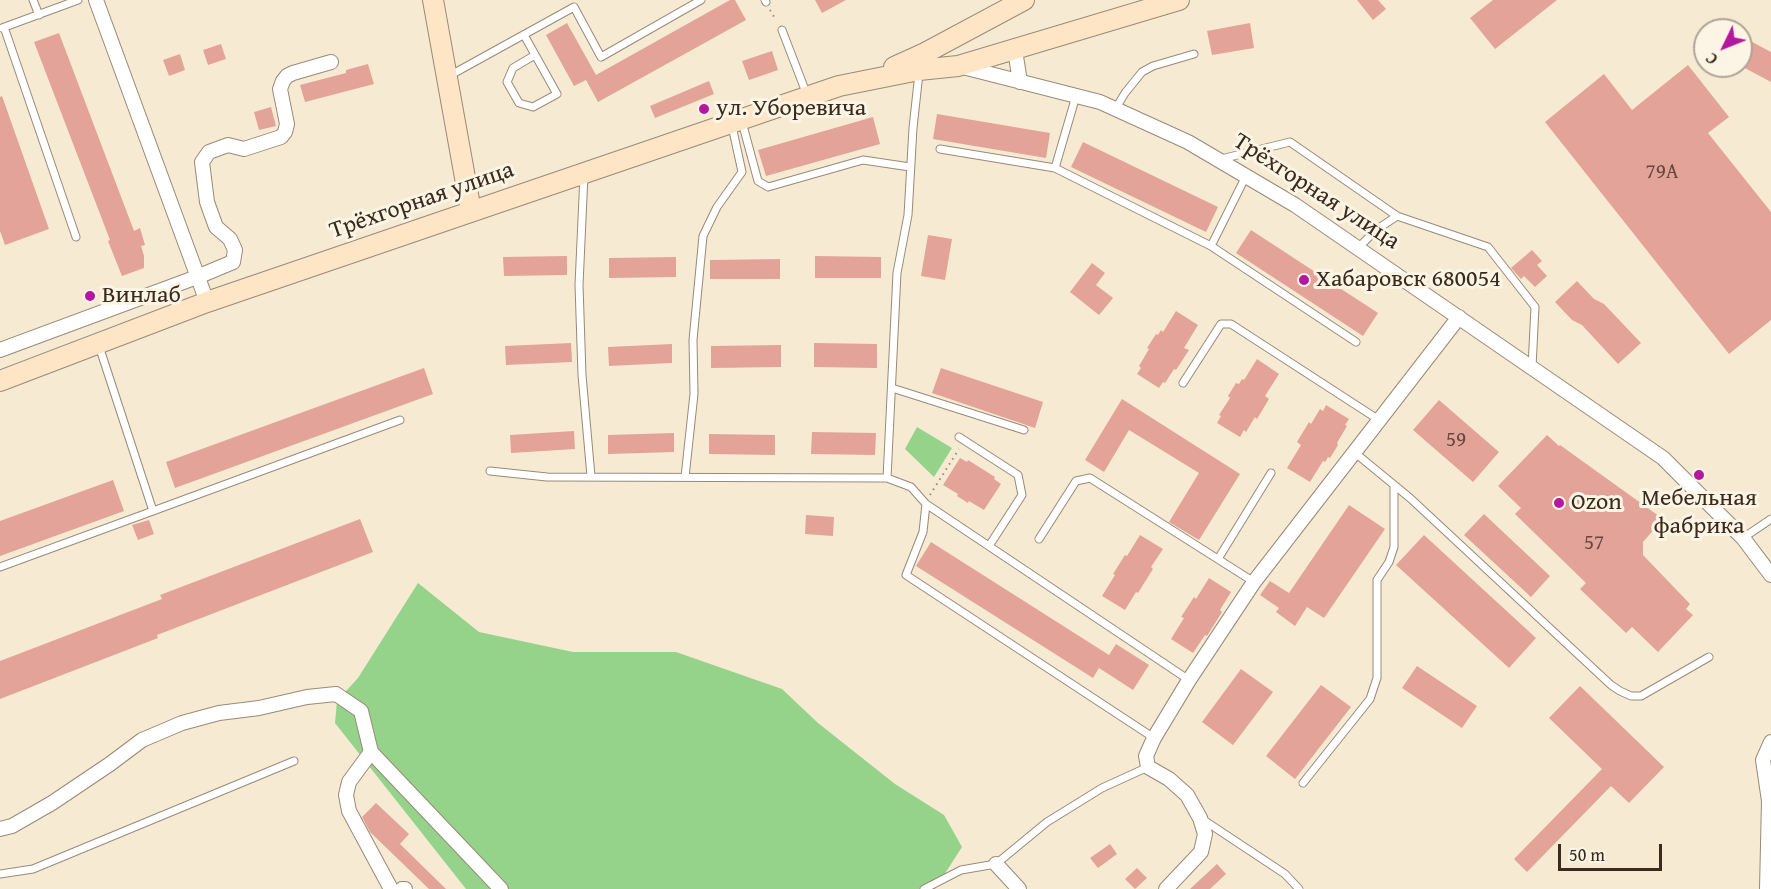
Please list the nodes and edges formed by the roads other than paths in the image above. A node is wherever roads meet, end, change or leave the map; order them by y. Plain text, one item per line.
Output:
1 (33, 0) edge
2 (78, 0) edge
3 (96, 0) edge
4 (433, 0) edge
5 (701, 0) edge
6 (1024, 0) edge
7 (1179, 0) edge
8 (39, 15) junction
9 (2, 28) edge
10 (782, 30) road end
11 (524, 35) junction
12 (1015, 50) junction
13 (1194, 54) dead end
14 (535, 55) junction
15 (331, 63) dead end
16 (958, 66) junction
17 (920, 70) junction
18 (447, 78) junction
19 (864, 80) junction
20 (1020, 82) junction
21 (1076, 96) junction
22 (808, 97) junction
23 (1116, 108) junction
24 (736, 122) junction
25 (940, 149) dead end
26 (1219, 160) junction
27 (910, 167) junction
28 (1054, 168) junction
29 (585, 173) junction
30 (1246, 176) junction
31 (471, 211) junction
32 (1397, 216) junction
33 (76, 237) dead end
34 (1211, 246) junction
35 (1358, 248) junction
36 (197, 277) junction
37 (207, 302) junction
38 (1459, 317) junction
39 (1356, 342) dead end
40 (98, 343) junction
41 (0, 350) edge
42 (1532, 367) junction
43 (0, 381) edge
44 (1183, 383) dead end
45 (892, 388) junction
46 (400, 420) dead end
47 (1379, 420) junction
48 (1024, 430) dead end
49 (962, 439) road end
50 (1354, 452) junction
51 (490, 471) dead end
52 (1271, 473) dead end
53 (591, 476) junction
54 (685, 477) junction
55 (887, 477) junction
56 (1394, 485) junction
57 (926, 503) junction
58 (153, 511) junction
59 (1771, 519) edge
60 (1743, 538) junction
61 (1039, 539) dead end
62 (989, 546) junction
63 (1218, 559) junction
64 (0, 567) edge
65 (1771, 575) edge
66 (1254, 582) junction
67 (1709, 657) dead end
68 (1189, 681) junction
69 (1154, 738) junction
70 (1771, 742) edge
71 (370, 752) junction
72 (294, 761) dead end
73 (1148, 767) junction
74 (1303, 783) dead end
75 (1200, 818) junction
76 (0, 829) edge
77 (996, 864) junction
78 (0, 874) edge
79 (391, 889) edge
80 (501, 889) edge
81 (924, 889) edge
82 (1019, 889) edge
83 (1166, 889) edge
84 (1299, 889) edge
85 (1767, 889) edge

1 - 8 lane
2 - 8 lane
3 - 36 street
4 - 18 main road
5 - 11 lane
6 - 19 main road
7 - 12 main road
8 - 9 lane
9 - 33 lane
10 - 22 lane
11 - 14 lane
11 - 18 lane
12 - 16 main road
12 - 20 street
13 - 23 lane
14 - 14 lane
15 - 36 street
16 - 17 main road
16 - 20 street, Трёхгорная улица
17 - 19 main road
17 - 27 lane
18 - 31 main road
19 - 22 main road, Трёхгорная улица
20 - 21 street, Трёхгорная улица
21 - 23 street, Трёхгорная улица
21 - 28 lane
22 - 24 main road, Трёхгорная улица
23 - 26 street, Трёхгорная улица
24 - 27 lane
24 - 29 main road, Трёхгорная улица
24 - 54 lane
25 - 28 lane
26 - 30 street, Трёхгорная улица
26 - 32 lane
27 - 45 lane
28 - 34 lane
29 - 31 main road, Трёхгорная улица
29 - 53 lane
30 - 34 lane
30 - 35 street, Трёхгорная улица
31 - 37 main road, Трёхгорная улица
32 - 35 lane
32 - 42 lane
34 - 39 lane
35 - 38 street, Трёхгорная улица
36 - 37 street
36 - 41 street
37 - 40 main road, Трёхгорная улица
38 - 42 street, Трёхгорная улица
38 - 47 street
40 - 43 main road, Трёхгорная улица
40 - 58 lane
42 - 60 street, Трёхгорная улица
44 - 47 lane
45 - 48 lane
45 - 55 lane
46 - 58 lane
47 - 50 street
49 - 62 lane
50 - 56 lane
50 - 66 street
51 - 53 lane
52 - 63 lane
53 - 54 lane
54 - 55 lane
55 - 57 lane
56 - 67 lane
56 - 74 lane
57 - 62 lane
57 - 69 lane
58 - 64 lane
59 - 60 lane
60 - 65 street, Трёхгорная улица
61 - 63 lane
62 - 68 lane
63 - 66 lane
66 - 68 street
68 - 69 street
69 - 73 street
70 - 85 street
71 - 76 street
71 - 79 street
71 - 80 street
72 - 78 lane
73 - 75 street
73 - 77 lane
75 - 83 street
75 - 84 lane
77 - 81 lane
77 - 82 street

